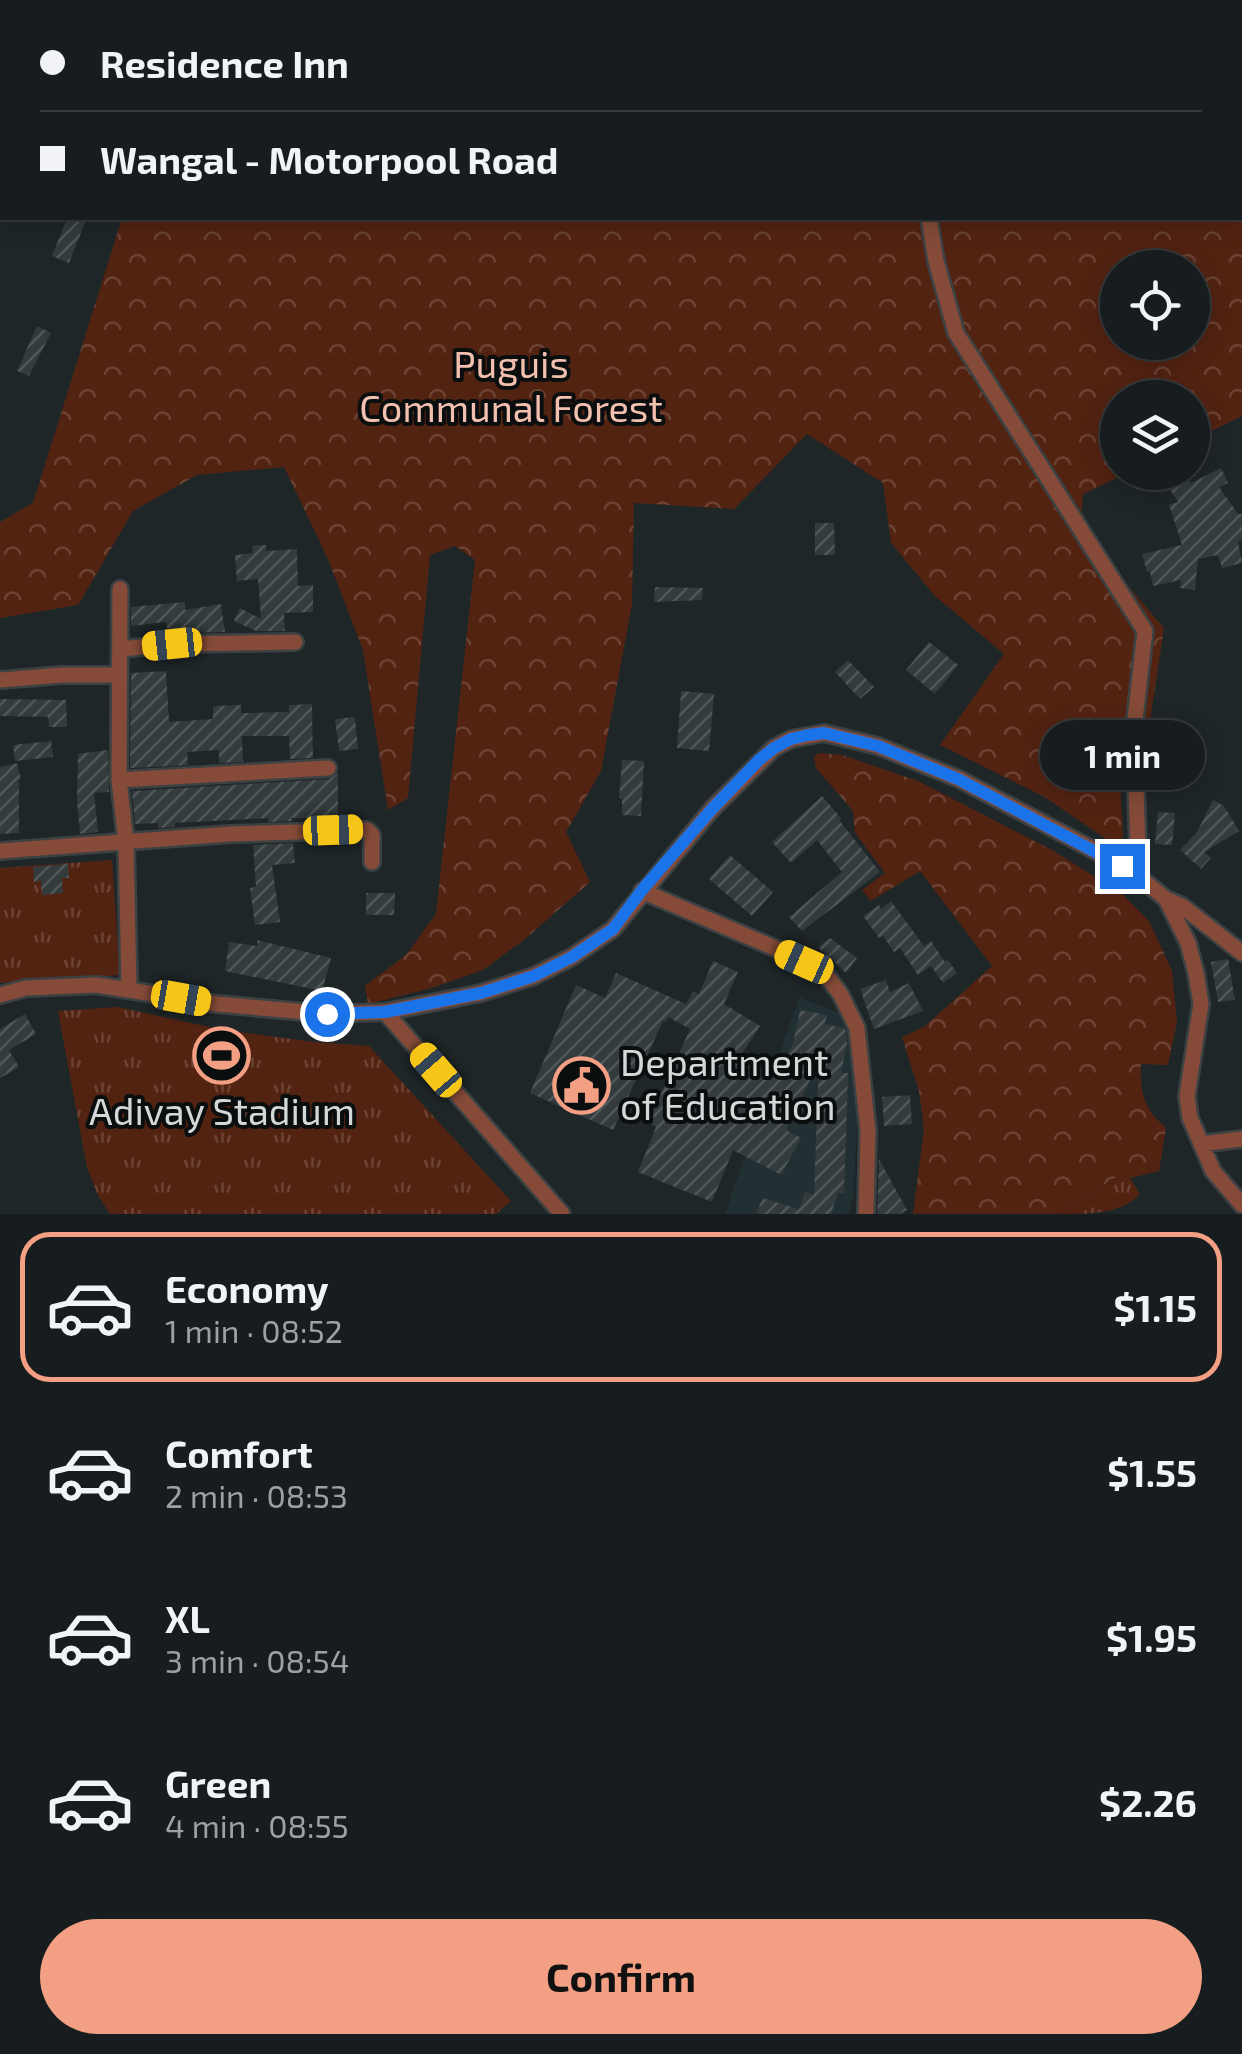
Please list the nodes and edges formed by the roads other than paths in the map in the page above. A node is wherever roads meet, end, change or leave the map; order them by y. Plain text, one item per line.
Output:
1 (929, 220) edge
2 (120, 589) dead end
3 (295, 642) dead end
4 (120, 649) junction
5 (120, 675) junction
6 (0, 680) edge
7 (328, 768) dead end
8 (119, 780) junction
9 (126, 842) junction
10 (0, 851) edge
11 (372, 862) dead end
12 (1139, 877) junction
13 (642, 890) junction
14 (1166, 898) junction
15 (1242, 953) edge
16 (129, 989) junction
17 (0, 995) edge
18 (385, 1012) junction
19 (1242, 1139) edge
20 (1201, 1144) junction
21 (1242, 1205) edge
22 (562, 1214) edge
23 (866, 1214) edge

1 - 12 street
2 - 4 street
3 - 4 street
4 - 5 street
5 - 6 street
5 - 8 street
7 - 8 street
8 - 9 street
9 - 10 street
9 - 11 street
9 - 16 street
12 - 13 street
12 - 14 street
13 - 18 street
13 - 23 street
14 - 15 street
14 - 20 street
16 - 17 street
16 - 18 street
18 - 22 street
19 - 20 street
20 - 21 street

